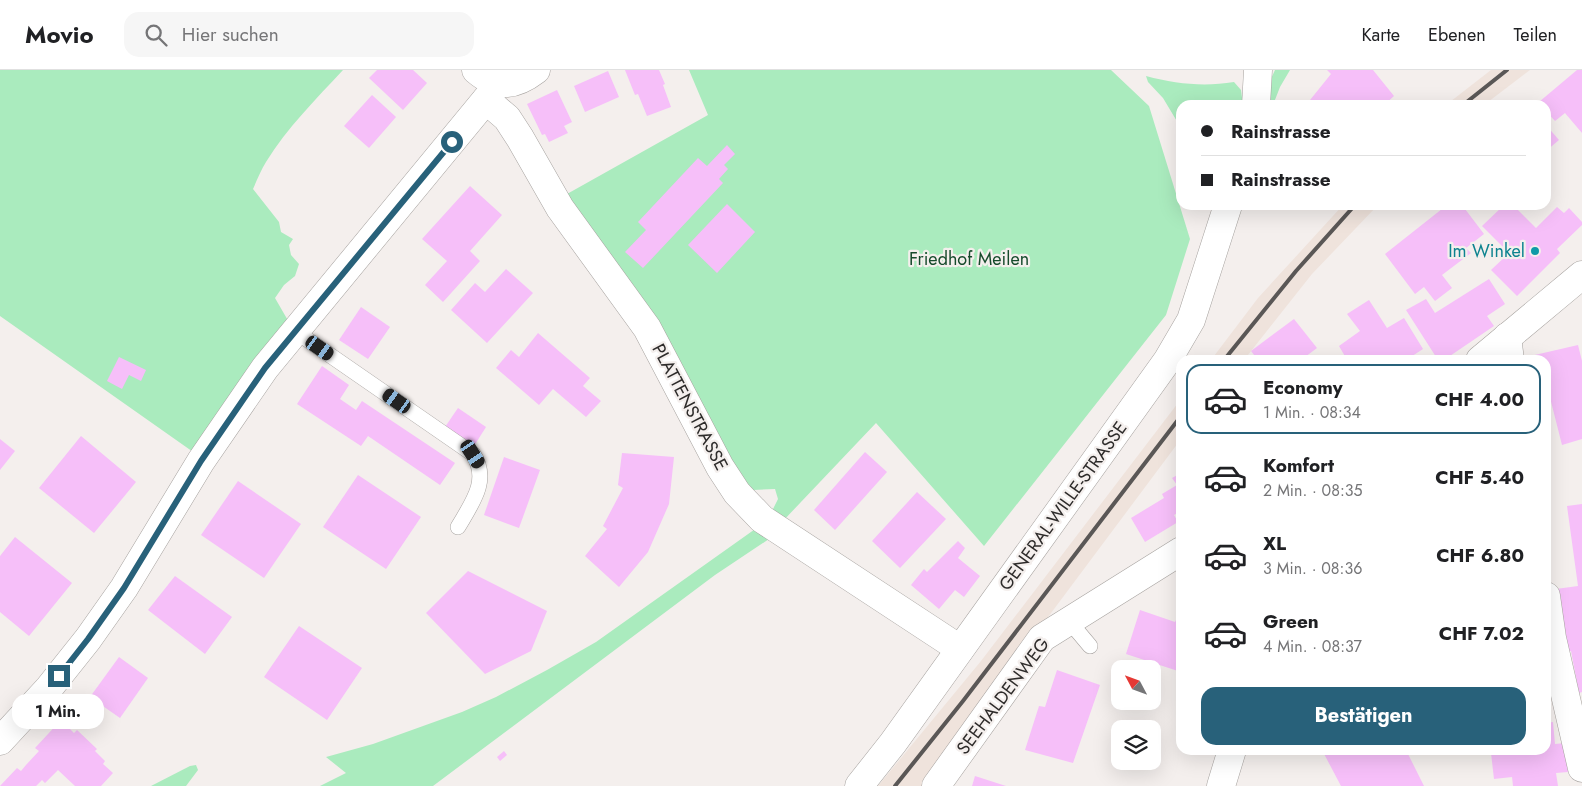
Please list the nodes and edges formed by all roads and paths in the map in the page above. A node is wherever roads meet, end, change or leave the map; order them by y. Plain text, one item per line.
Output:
1 (536, 70) edge
2 (1258, 70) edge
3 (486, 84) edge
4 (1256, 100) edge
5 (1226, 210) edge
6 (1582, 275) edge
7 (295, 331) junction
8 (1509, 349) edge
9 (1493, 355) edge
10 (458, 527) dead end
11 (1176, 554) edge
12 (1069, 621) junction
13 (1551, 631) edge
14 (1090, 646) dead end
15 (960, 649) junction
16 (0, 741) edge
17 (1230, 755) edge
18 (1582, 768) edge
19 (859, 786) edge
20 (936, 786) edge
21 (1221, 786) edge

1 - 3 street
2 - 4 street
3 - 7 street
3 - 15 street, PLATTENSTRASSE
5 - 15 street, GENERAL-WILLE-STRASSE
6 - 8 street
7 - 10 lane
7 - 16 street
8 - 9 street
11 - 12 street, SEEHALDENWEG
12 - 14 lane
12 - 20 street, SEEHALDENWEG
13 - 18 street
15 - 19 street, GENERAL-WILLE-STRASSE
17 - 21 street

